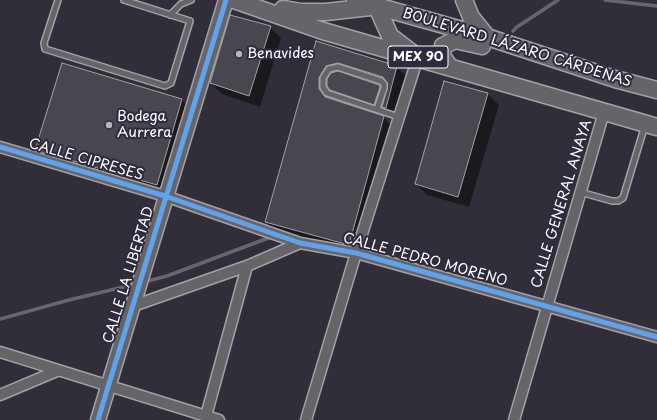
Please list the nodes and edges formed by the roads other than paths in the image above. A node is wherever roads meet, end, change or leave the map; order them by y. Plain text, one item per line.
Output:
1 (58, 0) edge
2 (124, 0) edge
3 (191, 0) edge
4 (226, 0) edge
5 (234, 0) edge
6 (238, 0) edge
7 (355, 0) edge
8 (464, 0) edge
9 (382, 2) edge
10 (170, 15) junction
11 (487, 37) junction
12 (418, 57) junction
13 (449, 66) junction
14 (615, 78) junction
15 (657, 90) edge
16 (377, 109) junction
17 (604, 112) junction
18 (399, 116) junction
19 (653, 122) edge
20 (0, 147) edge
21 (580, 192) junction
22 (165, 196) junction
23 (300, 243) junction
24 (356, 253) junction
25 (247, 266) junction
26 (135, 301) junction
27 (546, 305) junction
28 (657, 337) edge
29 (0, 352) edge
30 (57, 371) junction
31 (109, 385) junction
32 (0, 395) edge
33 (206, 416) junction
34 (98, 420) edge
35 (219, 420) edge
36 (306, 420) edge
37 (514, 420) edge

1 - 10 lane
2 - 10 lane
3 - 10 lane
4 - 22 street, CALLE LA LIBERTAD
5 - 12 main road, MEX 90
6 - 9 main road, MEX 90
7 - 9 main road, BOULEVARD LÁZARO CÁRDENAS / MEX 90
8 - 11 main road
9 - 11 main road, BOULEVARD LÁZARO CÁRDENAS / MEX 90
9 - 12 main road
11 - 14 main road, BOULEVARD LÁZARO CÁRDENAS / MEX 90
12 - 13 main road, MEX 90
12 - 18 street
13 - 14 main road
13 - 17 main road, MEX 90
14 - 15 main road, BOULEVARD LÁZARO CÁRDENAS / MEX 90
16 - 16 lane
16 - 18 lane
17 - 19 main road, MEX 90
17 - 21 street, CALLE GENERAL ANAYA
18 - 24 street
19 - 21 lane
20 - 22 street, CALLE CIPRESES
21 - 27 street, CALLE GENERAL ANAYA
22 - 23 street, CALLE PEDRO MORENO
22 - 26 street, CALLE LA LIBERTAD
23 - 24 street, CALLE PEDRO MORENO
23 - 25 street
24 - 27 street, CALLE PEDRO MORENO
24 - 36 street
25 - 26 street
25 - 33 street
26 - 31 street, CALLE LA LIBERTAD
27 - 28 street, CALLE PEDRO MORENO
27 - 37 street, CALLE GENERAL ANAYA
29 - 30 street
30 - 31 street
30 - 32 street
31 - 33 street
31 - 34 street, CALLE LA LIBERTAD
33 - 35 street

